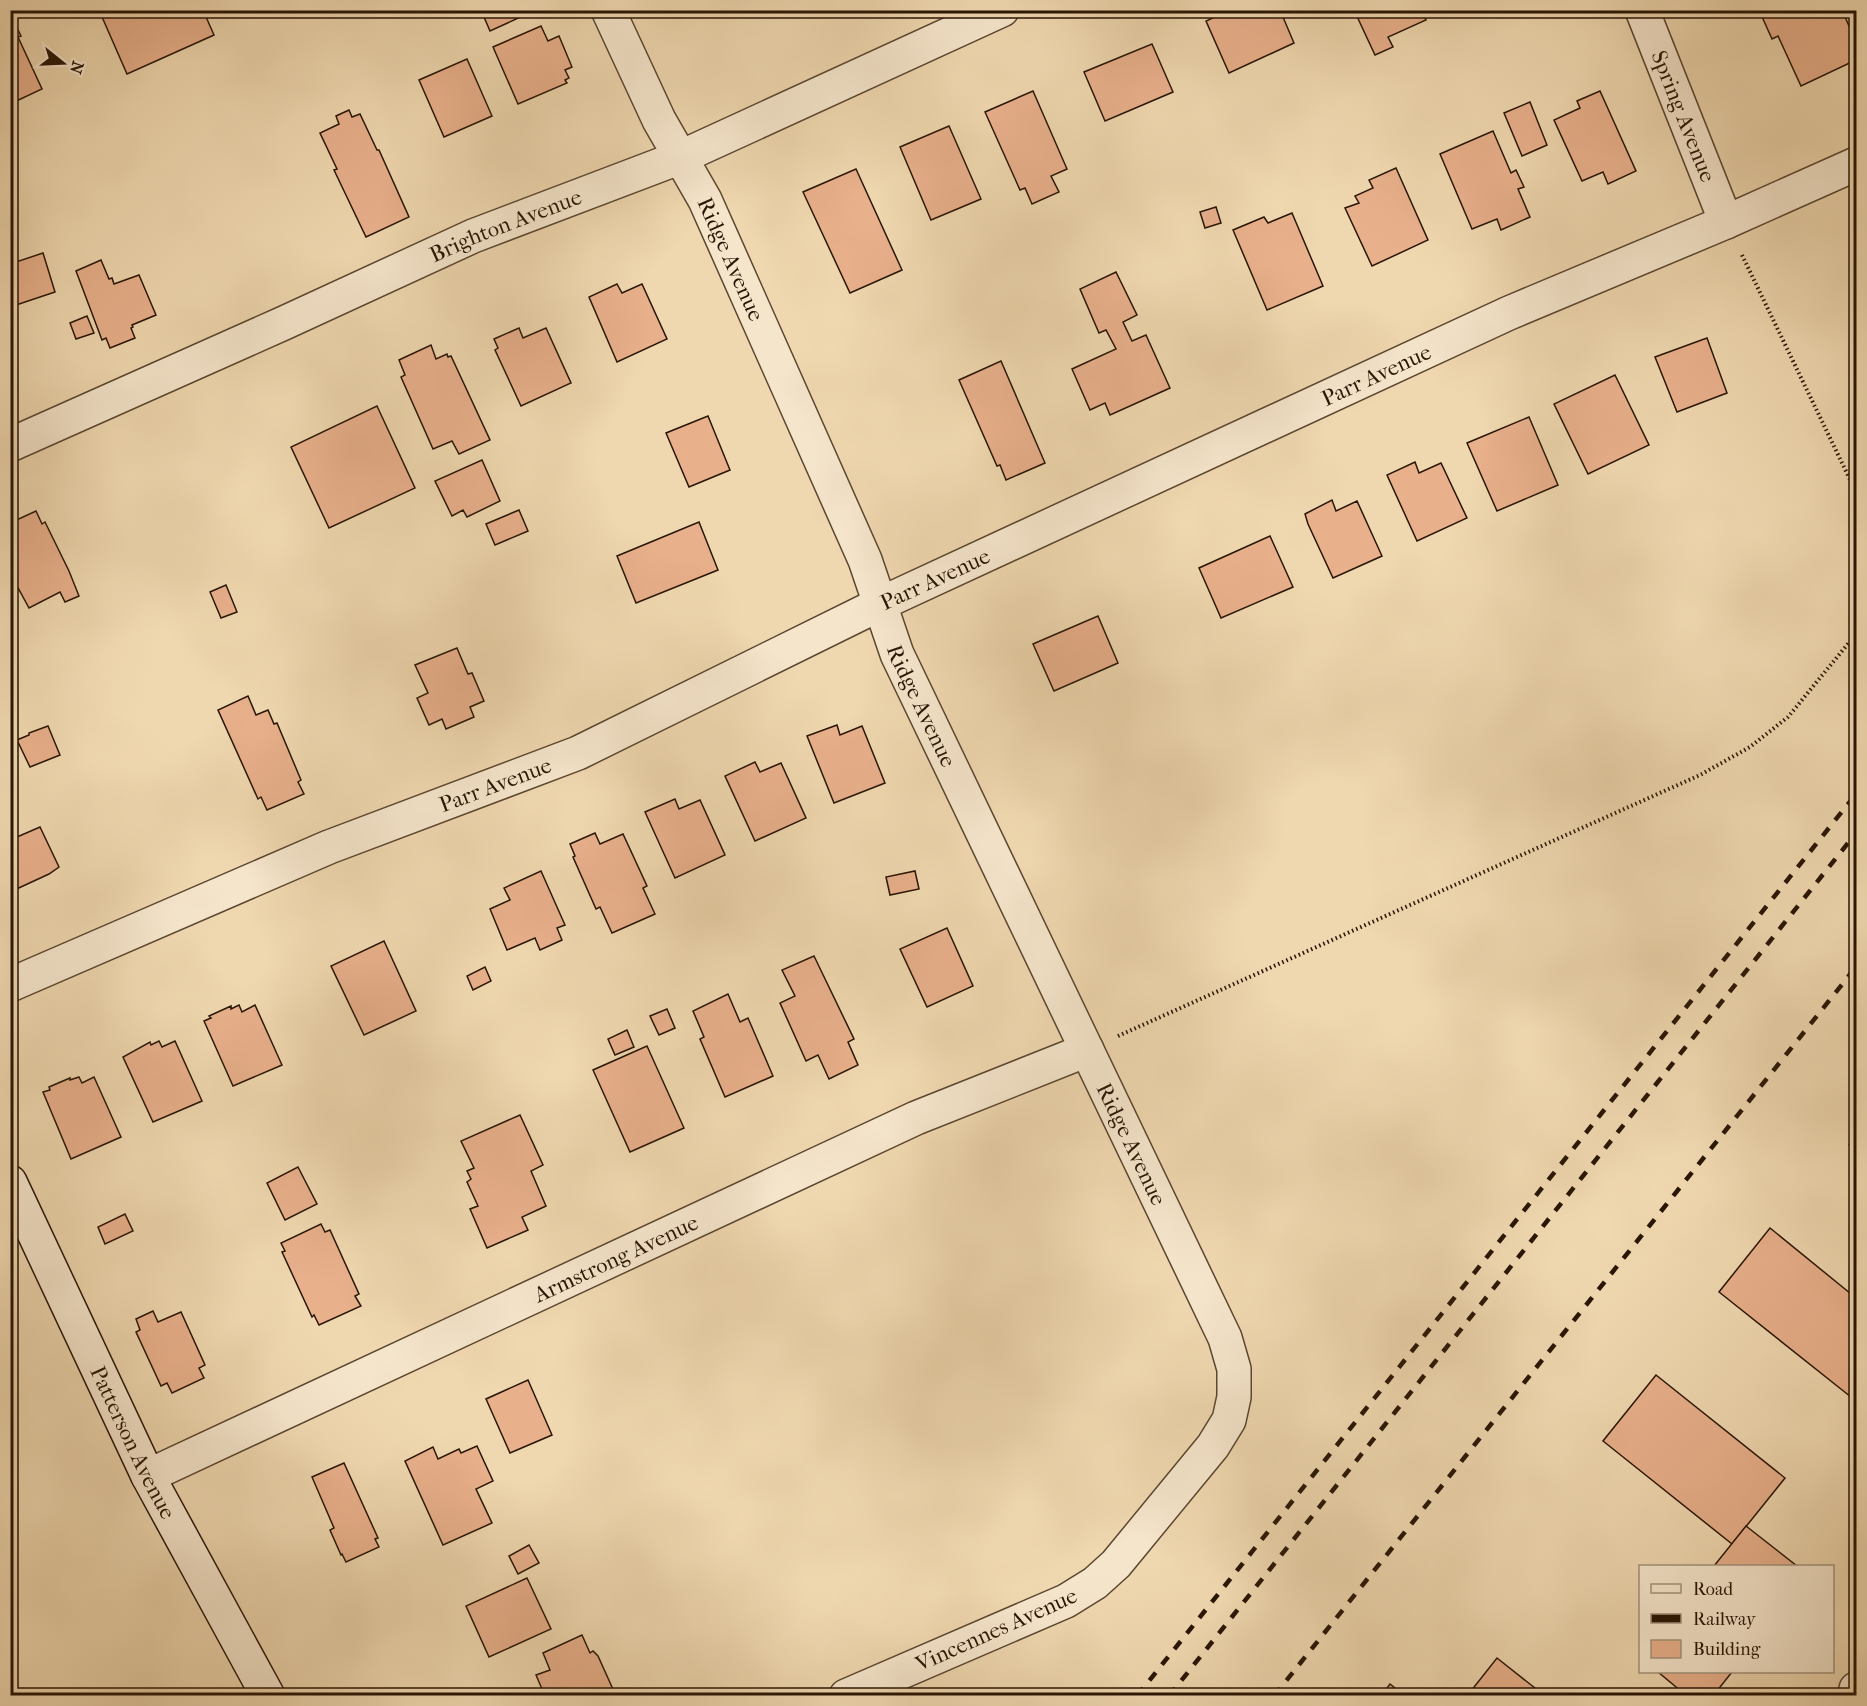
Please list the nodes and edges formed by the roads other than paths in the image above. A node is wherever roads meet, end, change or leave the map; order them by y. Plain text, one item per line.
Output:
1 (608, 10) edge
2 (1002, 10) edge
3 (1642, 10) edge
4 (681, 157) junction
5 (1857, 164) edge
6 (1726, 222) junction
7 (10, 445) edge
8 (880, 604) junction
9 (10, 985) edge
10 (1087, 1050) junction
11 (10, 1182) edge
12 (1234, 1397) joint
13 (148, 1476) junction
14 (1857, 1689) edge
15 (268, 1695) edge
16 (846, 1695) edge
17 (1855, 1695) edge

1 - 4 street, Ridge Avenue
2 - 4 street, Brighton Avenue
3 - 6 street, Spring Avenue
4 - 7 street, Brighton Avenue
4 - 8 street, Ridge Avenue
5 - 6 street, Parr Avenue
6 - 8 street, Parr Avenue
8 - 9 street, Parr Avenue
8 - 10 street, Ridge Avenue
10 - 12 street, Ridge Avenue
10 - 13 street, Armstrong Avenue
11 - 13 street, Patterson Avenue
12 - 16 street, Vincennes Avenue
13 - 15 street, Patterson Avenue
14 - 17 street

